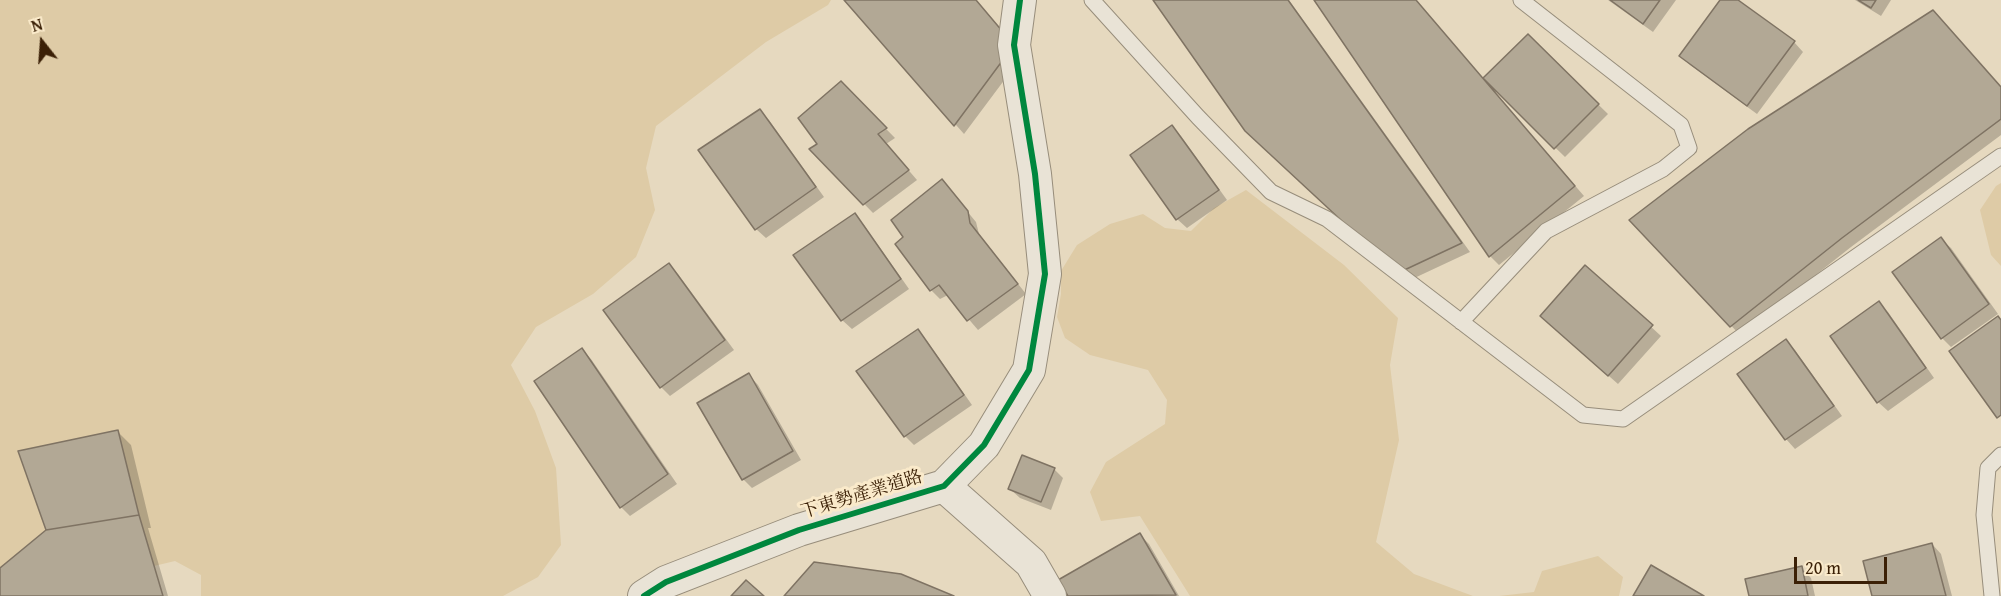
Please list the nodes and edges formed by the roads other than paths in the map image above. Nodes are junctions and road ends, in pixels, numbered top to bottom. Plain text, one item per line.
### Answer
1 (1020, 0) edge
2 (1092, 0) edge
3 (1521, 0) edge
4 (2001, 156) edge
5 (1461, 322) junction
6 (2001, 455) edge
7 (944, 486) junction
8 (644, 596) edge
9 (1050, 596) edge
10 (1992, 596) edge

1 - 7 street, 下東勢產業道路
2 - 5 lane
3 - 5 lane
4 - 5 lane
6 - 10 lane
7 - 8 street, 下東勢產業道路
7 - 9 street

